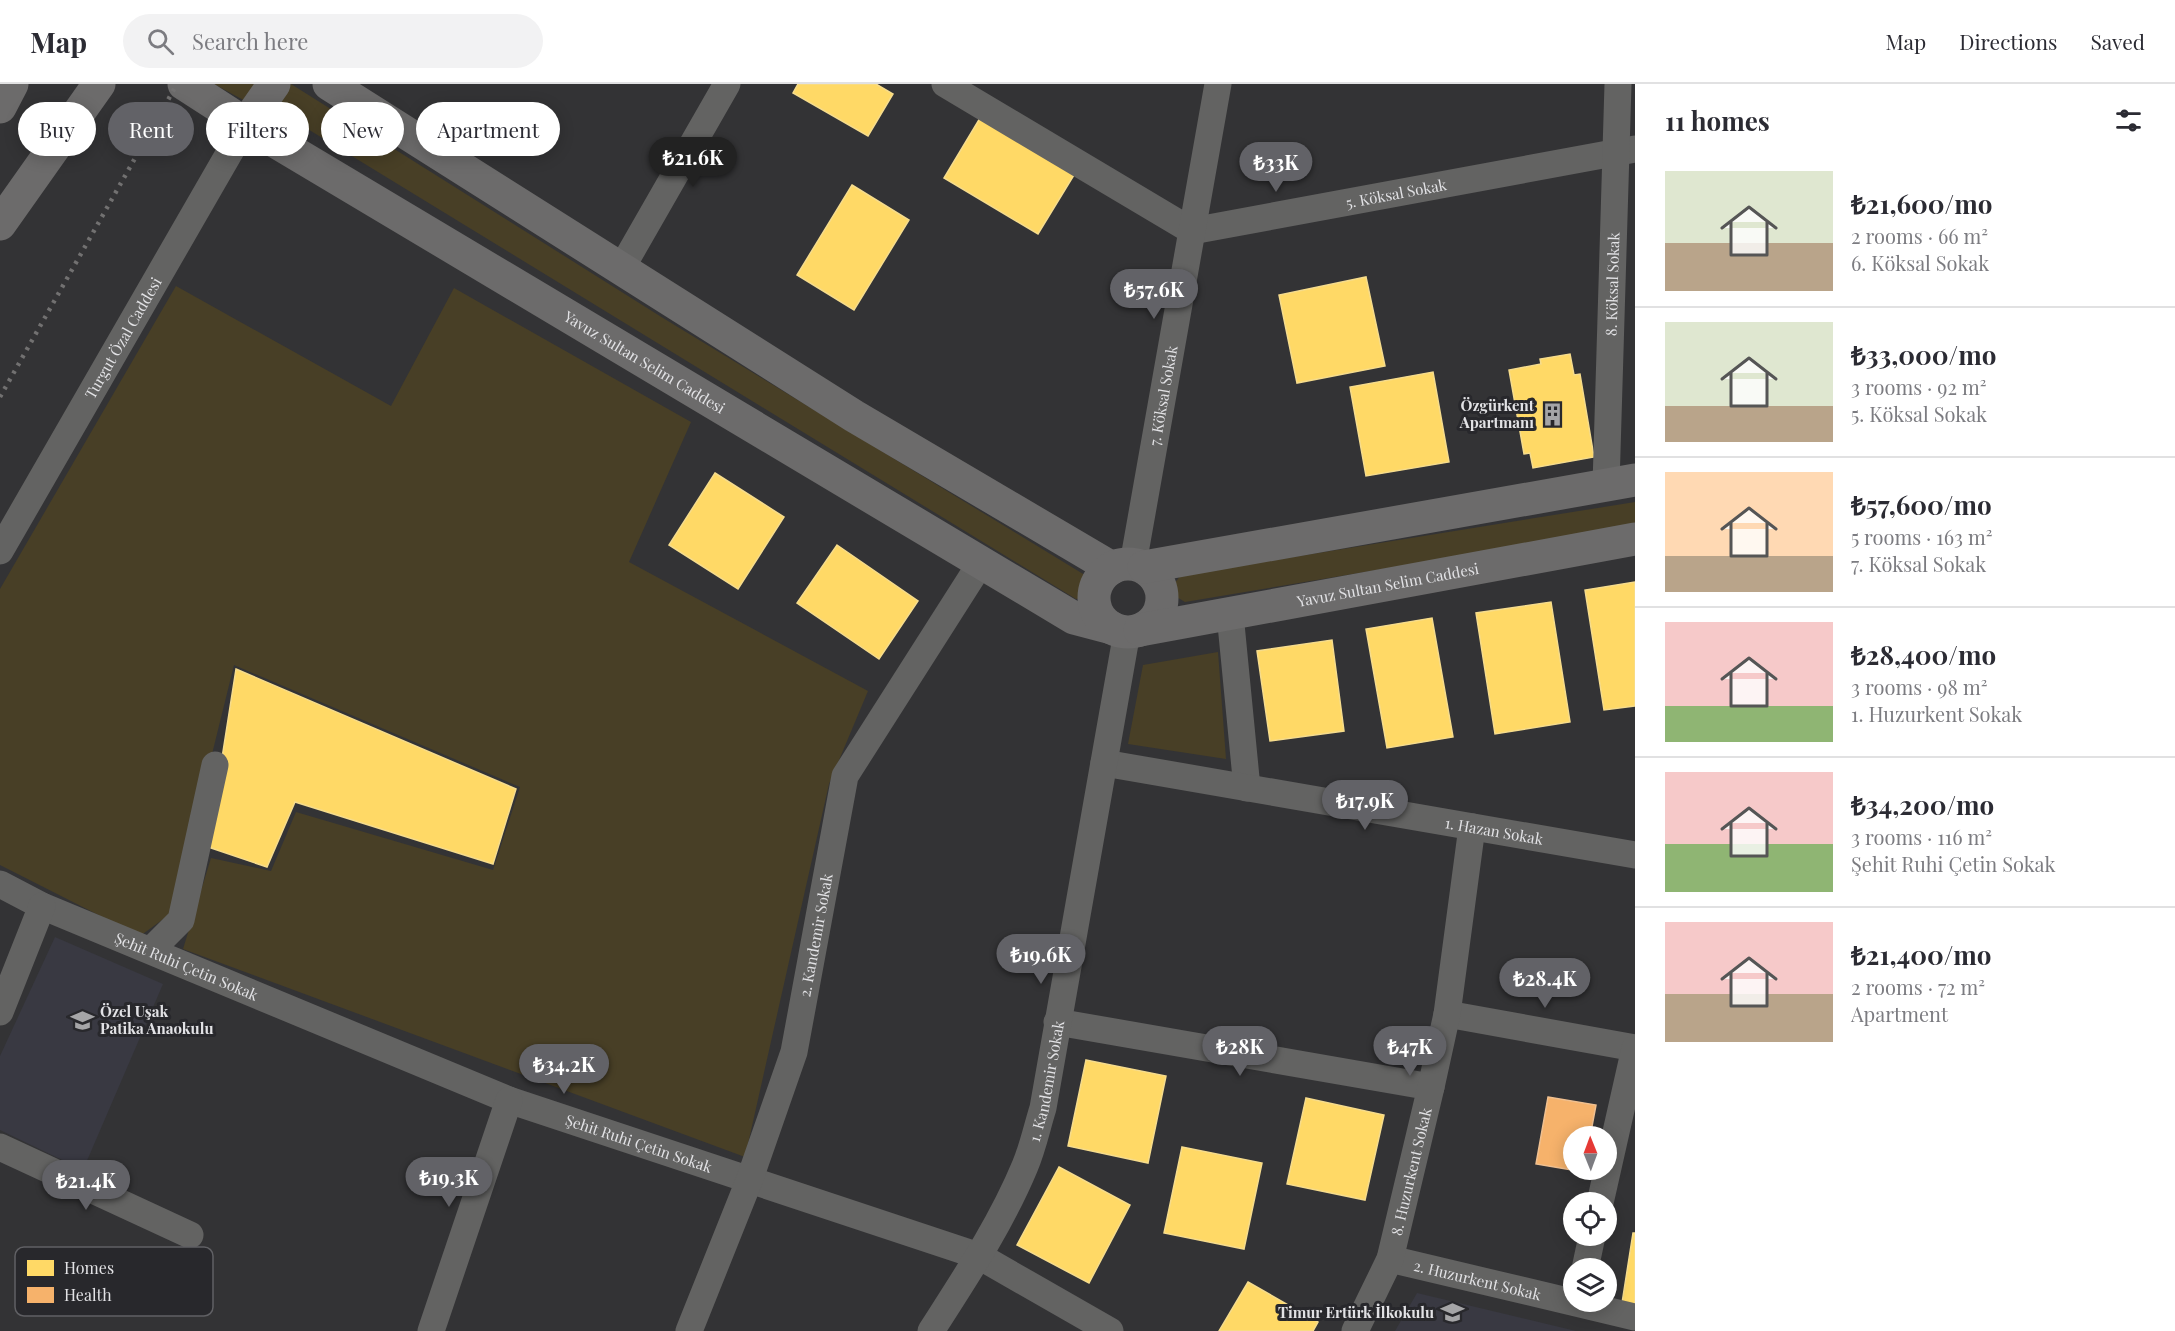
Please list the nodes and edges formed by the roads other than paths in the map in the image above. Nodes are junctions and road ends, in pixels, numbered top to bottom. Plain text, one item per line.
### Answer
1 (12, 84) edge
2 (99, 84) edge
3 (184, 84) edge
4 (274, 84) edge
5 (329, 84) edge
6 (727, 84) edge
7 (945, 84) edge
8 (1218, 84) edge
9 (1618, 84) edge
10 (212, 102) edge
11 (261, 102) edge
12 (0, 107) edge
13 (1625, 150) edge
14 (228, 156) edge
15 (300, 156) edge
16 (0, 224) edge
17 (1192, 231) junction
18 (621, 269) junction
19 (1620, 482) edge
20 (1635, 538) edge
21 (0, 551) edge
22 (982, 561) junction
23 (1130, 566) junction
24 (1230, 614) junction
25 (1126, 630) junction
26 (1104, 764) junction
27 (215, 765) dead end
28 (1247, 788) junction
29 (1472, 827) junction
30 (1635, 855) edge
31 (0, 884) edge
32 (42, 906) junction
33 (152, 949) junction
34 (0, 1012) edge
35 (1448, 1014) junction
36 (1057, 1022) junction
37 (1635, 1048) edge
38 (1431, 1087) junction
39 (509, 1100) junction
40 (0, 1147) edge
41 (749, 1181) junction
42 (1602, 1192) edge
43 (190, 1235) dead end
44 (979, 1256) junction
45 (1390, 1259) junction
46 (1563, 1300) edge
47 (1614, 1312) edge
48 (1635, 1317) edge
49 (431, 1331) edge
50 (689, 1331) edge
51 (931, 1331) edge
52 (1110, 1331) edge
53 (1354, 1331) edge

1 - 12 main road
2 - 16 main road
3 - 10 main road, Yavuz Sultan Selim Caddesi
4 - 11 main road
5 - 18 main road
6 - 18 street
7 - 17 street
8 - 17 street, 7. Köksal Sokak
9 - 13 street, 8. Köksal Sokak
13 - 17 street, 5. Köksal Sokak
13 - 19 street, 8. Köksal Sokak
14 - 21 street, Turgut Özal Caddesi
15 - 22 main road, Yavuz Sultan Selim Caddesi
17 - 23 street, 7. Köksal Sokak
18 - 23 main road
19 - 23 main road
20 - 24 main road, Yavuz Sultan Selim Caddesi
22 - 25 main road, Yavuz Sultan Selim Caddesi
22 - 41 street, 2. Kandemir Sokak
23 - 25 main road
23 - 25 main road
24 - 25 main road, Yavuz Sultan Selim Caddesi
24 - 28 street
25 - 26 street, 1. Kandemir Sokak
26 - 28 street, 1. Hazan Sokak
26 - 36 street, 1. Kandemir Sokak
27 - 33 street
28 - 29 street, 1. Hazan Sokak
29 - 30 street, 1. Hazan Sokak
29 - 35 street, 8. Huzurkent Sokak
31 - 32 street, Şehit Ruhi Çetin Sokak
32 - 33 street, Şehit Ruhi Çetin Sokak
32 - 34 street
33 - 39 street, Şehit Ruhi Çetin Sokak
35 - 37 street
35 - 38 street, 8. Huzurkent Sokak
36 - 38 street
36 - 44 street, 1. Kandemir Sokak
37 - 42 street
38 - 45 street, 8. Huzurkent Sokak
39 - 41 street, Şehit Ruhi Çetin Sokak
39 - 49 street
40 - 43 street
41 - 44 street, Şehit Ruhi Çetin Sokak
41 - 50 street, 2. Kandemir Sokak
44 - 51 street, 1. Kandemir Sokak
44 - 52 street, Şehit Ruhi Çetin Sokak
45 - 46 street, 2. Huzurkent Sokak
45 - 53 street, 8. Huzurkent Sokak
47 - 48 street, 2. Huzurkent Sokak

